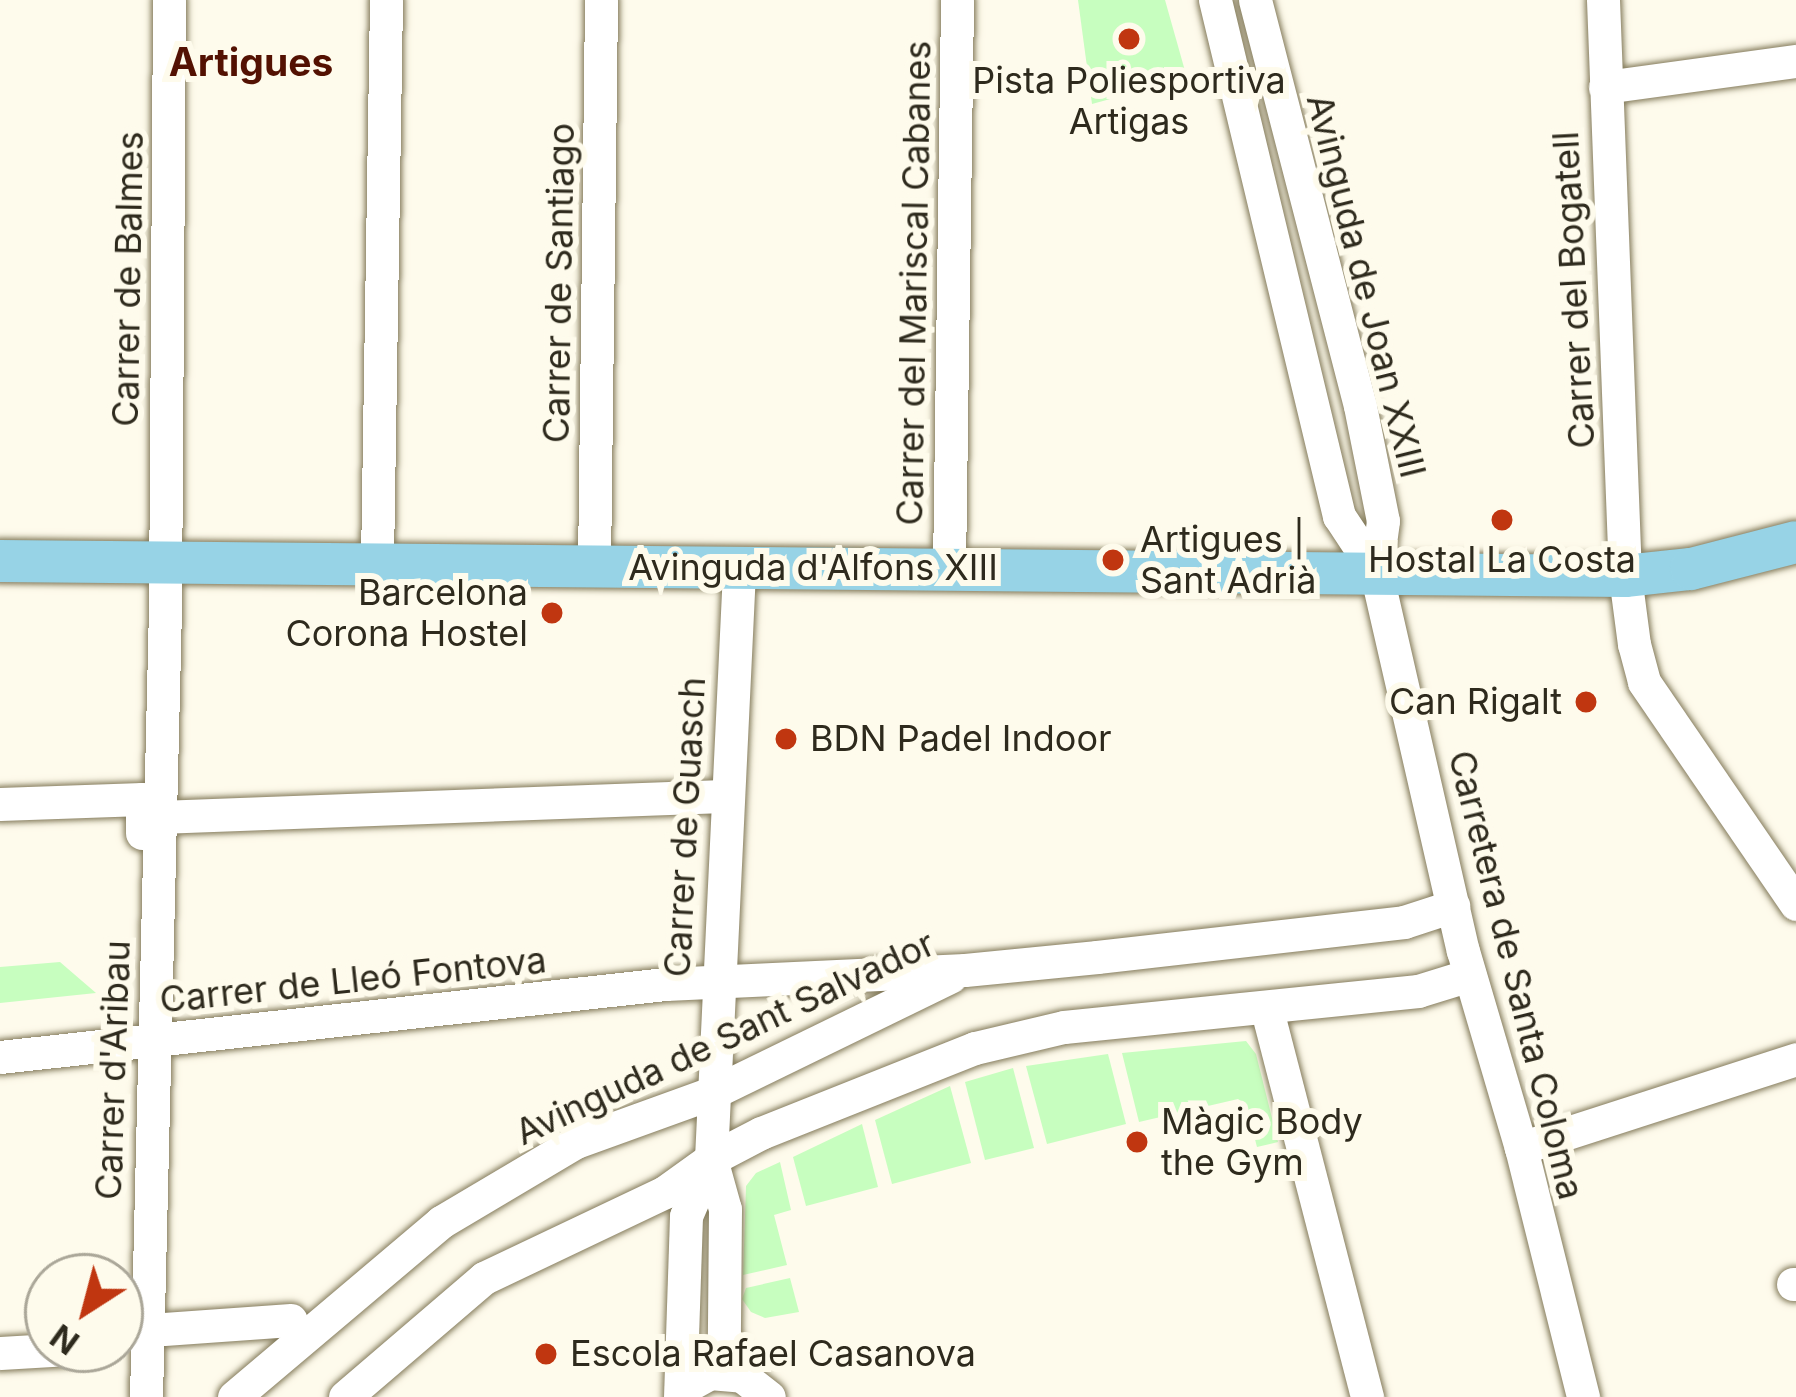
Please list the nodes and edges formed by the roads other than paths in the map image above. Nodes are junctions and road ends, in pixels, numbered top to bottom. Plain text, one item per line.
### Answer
1 (169, 0) edge
2 (386, 0) edge
3 (601, 0) edge
4 (957, 0) edge
5 (1215, 0) edge
6 (1255, 0) edge
7 (1603, 0) edge
8 (1796, 61) edge
9 (1605, 87) junction
10 (1796, 542) edge
11 (164, 559) junction
12 (0, 561) edge
13 (377, 561) junction
14 (594, 567) junction
15 (950, 568) junction
16 (739, 571) junction
17 (1376, 572) junction
18 (1625, 576) junction
19 (724, 796) junction
20 (0, 804) edge
21 (165, 817) junction
22 (1796, 904) edge
23 (1453, 906) junction
24 (964, 970) junction
25 (1470, 975) junction
26 (716, 980) junction
27 (1267, 1010) junction
28 (152, 1042) junction
29 (0, 1043) edge
30 (0, 1057) edge
31 (1796, 1059) edge
32 (714, 1092) junction
33 (1521, 1148) junction
34 (711, 1159) junction
35 (144, 1307) edge
36 (291, 1320) dead end
37 (144, 1340) edge
38 (144, 1359) edge
39 (742, 1376) junction
40 (680, 1393) edge
41 (146, 1397) edge
42 (234, 1397) edge
43 (345, 1397) edge
44 (769, 1397) edge
45 (1367, 1397) edge
46 (1583, 1397) edge

1 - 11 street, Carrer de Balmes
2 - 13 street
3 - 14 street, Carrer de Santiago
4 - 15 street, Carrer del Mariscal Cabanes
5 - 17 street
6 - 17 street, Avinguda de Joan XXIII
7 - 9 street, Carrer del Bogatell
8 - 9 street
9 - 18 street, Carrer del Bogatell
10 - 18 main road, Avinguda d'Alfons XIII
11 - 12 main road, Avinguda d'Alfons XIII
11 - 13 main road, Avinguda d'Alfons XIII
11 - 21 street, Carrer d'Aribau
13 - 14 main road, Avinguda d'Alfons XIII
14 - 16 main road, Avinguda d'Alfons XIII
15 - 16 main road, Avinguda d'Alfons XIII
15 - 17 main road, Avinguda d'Alfons XIII
16 - 19 street, Carrer de Guasch
17 - 18 main road, Avinguda d'Alfons XIII
17 - 23 street, Carretera de Santa Coloma
18 - 22 street, Carrer del Bogatell
19 - 21 street
19 - 26 street, Carrer de Guasch
20 - 29 street
21 - 28 street, Carrer d'Aribau
23 - 24 street, Avinguda de Sant Salvador
23 - 25 street, Carretera de Santa Coloma
24 - 26 street, Avinguda de Sant Salvador
24 - 32 street, Avinguda de Sant Salvador
25 - 27 street
25 - 33 street, Carretera de Santa Coloma
26 - 28 street, Carrer de Lleó Fontova
26 - 32 street, Carrer de Guasch
27 - 34 street
27 - 45 street
28 - 30 street, Carrer de Lleó Fontova
28 - 35 street, Carrer d'Aribau
31 - 33 street
32 - 34 street, Carrer de Guasch
32 - 42 street, Avinguda de Sant Salvador
33 - 46 street, Carretera de Santa Coloma
34 - 39 street, Carrer de Guasch
34 - 40 street, Carrer de Guasch
34 - 43 street
36 - 37 street
38 - 41 street, Carrer d'Aribau
39 - 40 street
39 - 44 street

